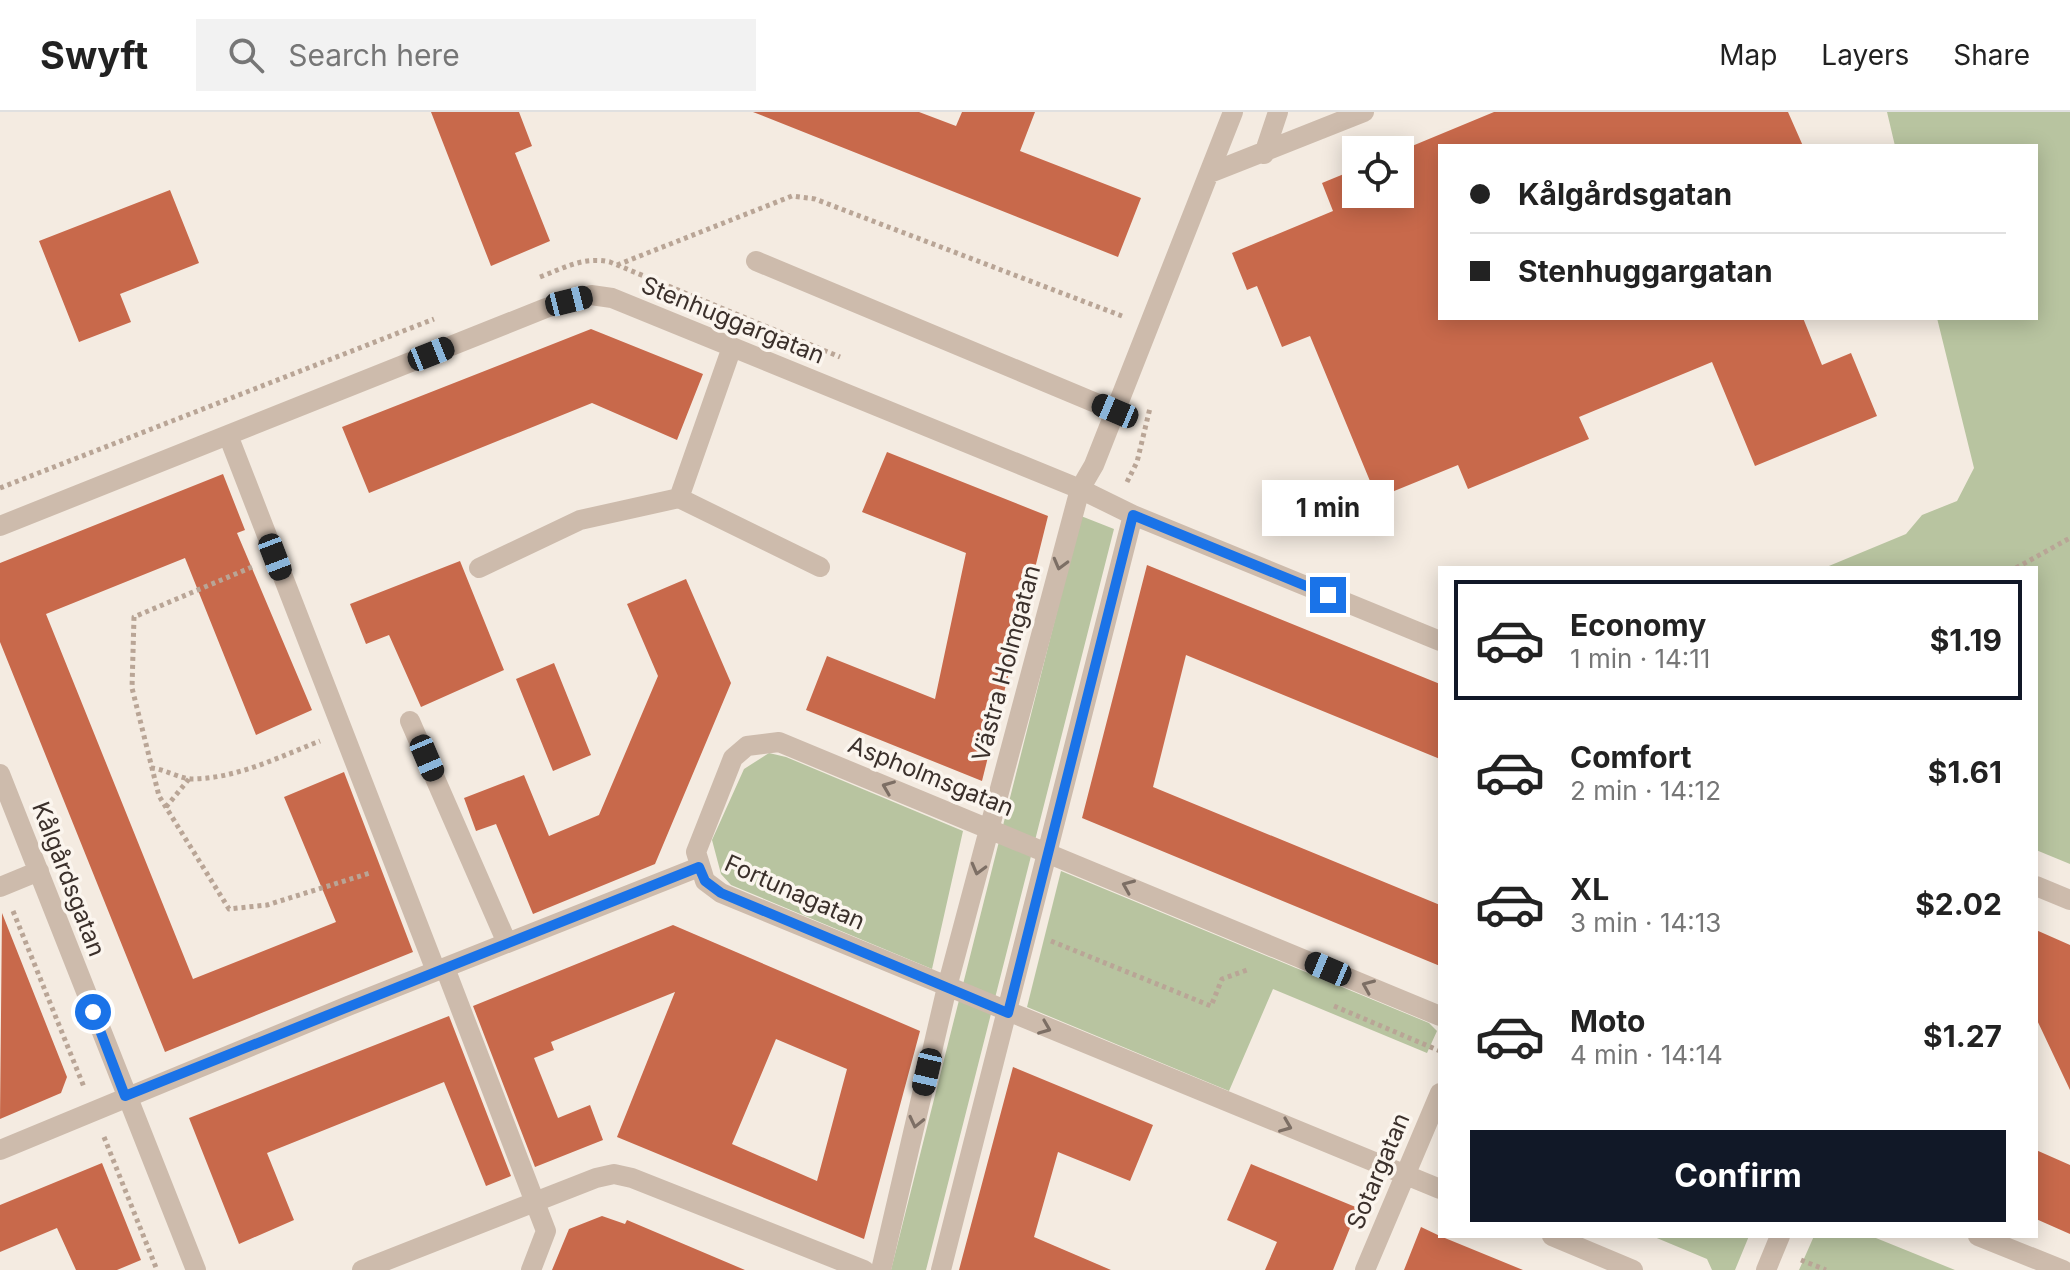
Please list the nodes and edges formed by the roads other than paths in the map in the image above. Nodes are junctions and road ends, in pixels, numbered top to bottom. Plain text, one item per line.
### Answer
1 (1233, 112) edge
2 (1278, 112) edge
3 (1364, 112) edge
4 (1264, 154) junction
5 (1210, 173) junction
6 (756, 261) dead end
7 (732, 347) junction
8 (1115, 411) junction
9 (228, 435) junction
10 (1080, 489) junction
11 (679, 498) junction
12 (1133, 515) junction
13 (0, 526) edge
14 (820, 567) dead end
15 (479, 568) dead end
16 (1438, 640) edge
17 (410, 721) dead end
18 (0, 774) edge
19 (989, 828) junction
20 (1047, 852) junction
21 (699, 867) junction
22 (39, 871) junction
23 (2, 887) edge
24 (2038, 887) edge
25 (2070, 900) edge
26 (507, 943) junction
27 (441, 969) junction
28 (947, 987) junction
29 (1008, 1013) junction
30 (1438, 1015) edge
31 (125, 1096) junction
32 (1438, 1098) edge
33 (0, 1150) edge
34 (1405, 1175) junction
35 (1438, 1188) edge
36 (537, 1201) junction
37 (1557, 1238) edge
38 (1779, 1238) edge
39 (1983, 1238) edge
40 (196, 1270) edge
41 (362, 1270) edge
42 (531, 1270) edge
43 (864, 1270) edge
44 (881, 1270) edge
45 (941, 1270) edge
46 (1365, 1270) edge
47 (1633, 1270) edge
48 (1766, 1270) edge
49 (2063, 1270) edge

1 - 5 street
2 - 4 street
3 - 4 street
4 - 5 street
5 - 8 street
6 - 8 street
7 - 9 street, Stenhuggargatan
7 - 10 street, Stenhuggargatan
7 - 11 street
8 - 10 street, Västra Holmgatan
9 - 13 street, Stenhuggargatan
9 - 27 street
10 - 12 street, Stenhuggargatan
10 -> 19 street, Västra Holmgatan
11 - 14 street
11 - 15 street
12 - 16 street, Stenhuggargatan
12 - 20 street
17 - 26 street
18 - 22 street, Kålgårdsgatan
19 - 20 street, Aspholmsgatan
19 -> 21 street, Aspholmsgatan
19 -> 28 street, Västra Holmgatan
20 - 29 street
30 -> 20 street, Aspholmsgatan
21 - 26 street, Fortunagatan
21 - 28 street, Fortunagatan
22 - 23 street
22 - 31 street, Kålgårdsgatan
24 - 25 street
26 - 27 street, Fortunagatan
27 - 31 street, Fortunagatan
27 - 36 street
28 - 29 street, Fortunagatan
28 -> 44 street, Västra Holmgatan
29 -> 34 street, Fortunagatan
29 - 45 street
31 - 33 street, Fortunagatan
31 - 40 street, Kålgårdsgatan
32 - 34 street, Sotargatan
34 - 35 street, Fortunagatan
34 - 46 street, Sotargatan
36 - 41 street
36 - 42 street
36 - 43 street
37 - 47 street
38 - 48 street
39 - 49 street

